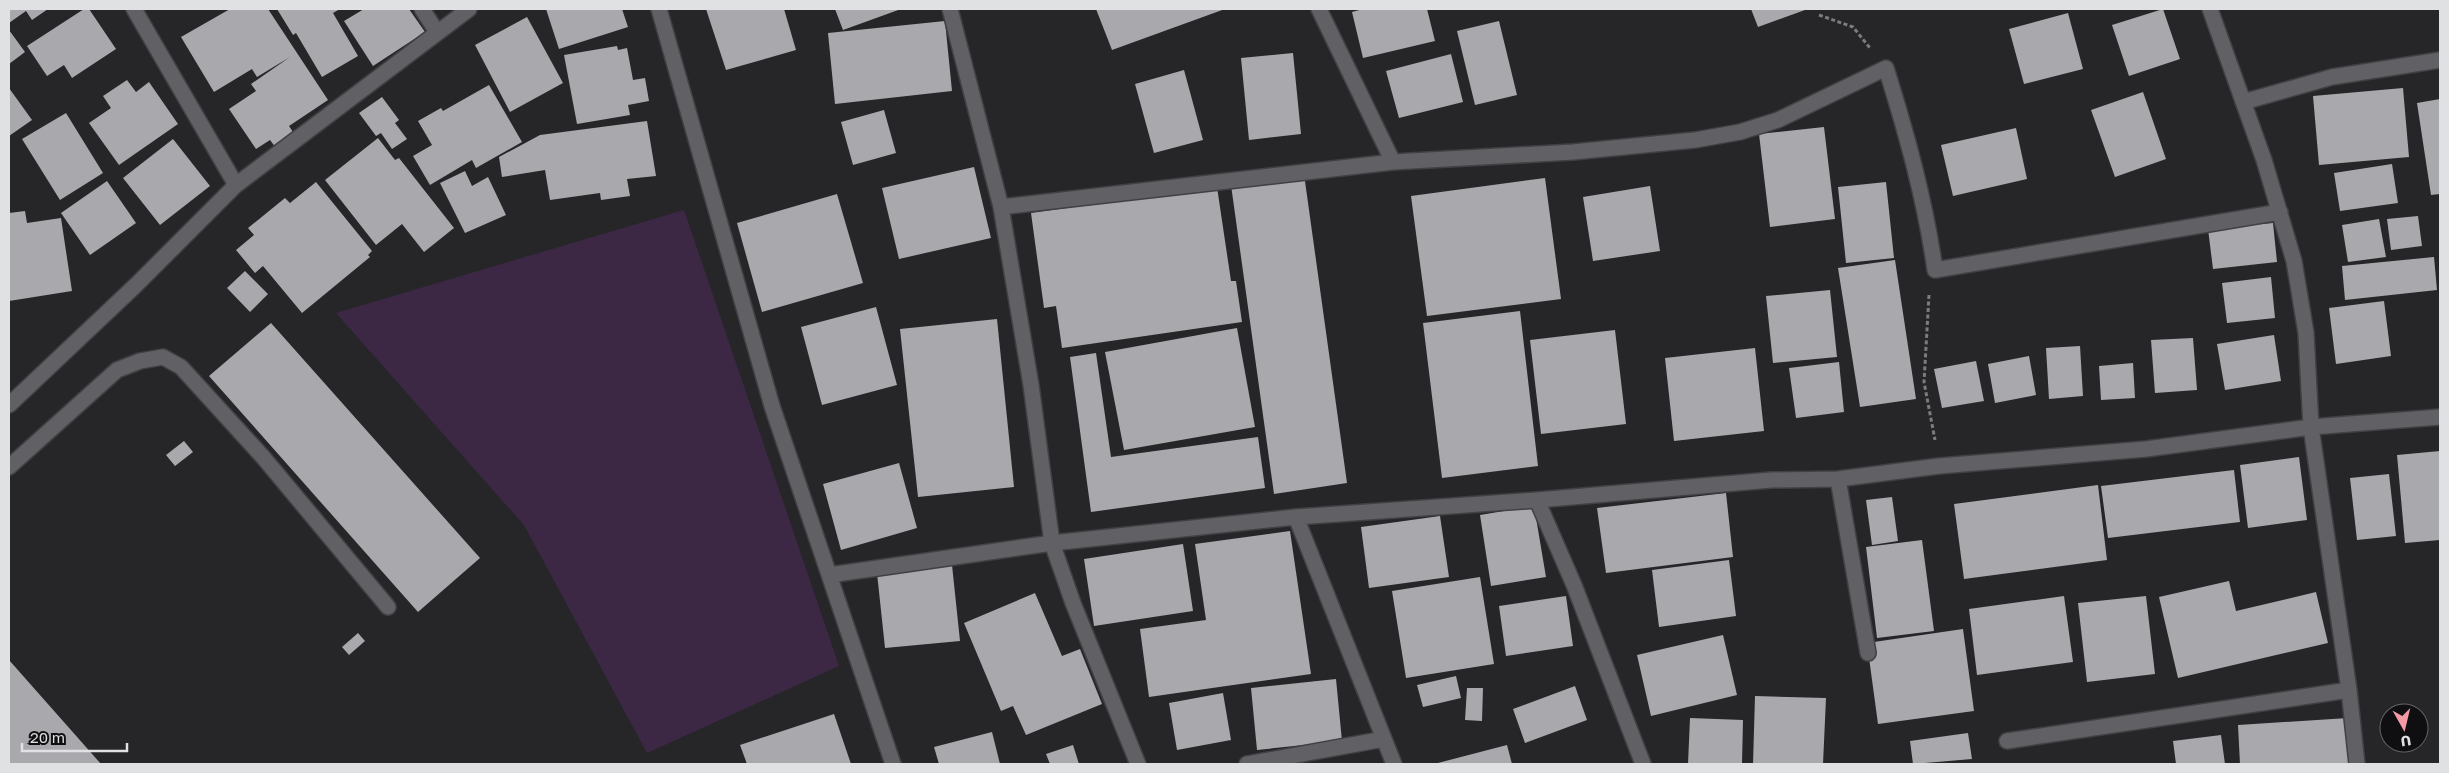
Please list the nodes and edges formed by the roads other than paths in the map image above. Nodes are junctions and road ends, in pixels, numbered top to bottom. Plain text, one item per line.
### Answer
1 (134, 9) edge
2 (422, 9) edge
3 (469, 9) edge
4 (659, 9) edge
5 (950, 9) edge
6 (1319, 9) edge
7 (2210, 9) edge
8 (437, 32) junction
9 (2440, 60) edge
10 (2243, 102) junction
11 (1394, 162) junction
12 (236, 185) junction
13 (1001, 207) junction
14 (2280, 212) junction
15 (9, 405) edge
16 (2440, 417) edge
17 (2311, 427) junction
18 (9, 468) edge
19 (1838, 479) junction
20 (1537, 500) junction
21 (1296, 517) junction
22 (1052, 543) junction
23 (829, 575) junction
24 (388, 607) dead end
25 (1868, 653) dead end
26 (2349, 690) junction
27 (1384, 738) junction
28 (2007, 740) dead end
29 (893, 764) edge
30 (1138, 764) edge
31 (1247, 764) edge
32 (1394, 764) edge
33 (1643, 764) edge
34 (2357, 764) edge

1 - 12 street
2 - 8 street
3 - 8 street
4 - 23 street
5 - 13 street
6 - 11 street
7 - 10 street
8 - 12 street
9 - 10 street
10 - 14 street
11 - 13 street
11 - 14 street
12 - 15 street
13 - 22 street
14 - 17 street
16 - 17 street
17 - 19 street
17 - 26 street
18 - 24 street
19 - 20 street
19 - 25 street
20 - 21 street
20 - 33 street
21 - 22 street
21 - 27 street
22 - 23 street
22 - 30 street
23 - 29 street
26 - 28 street
26 - 34 street
27 - 31 street
27 - 32 street

